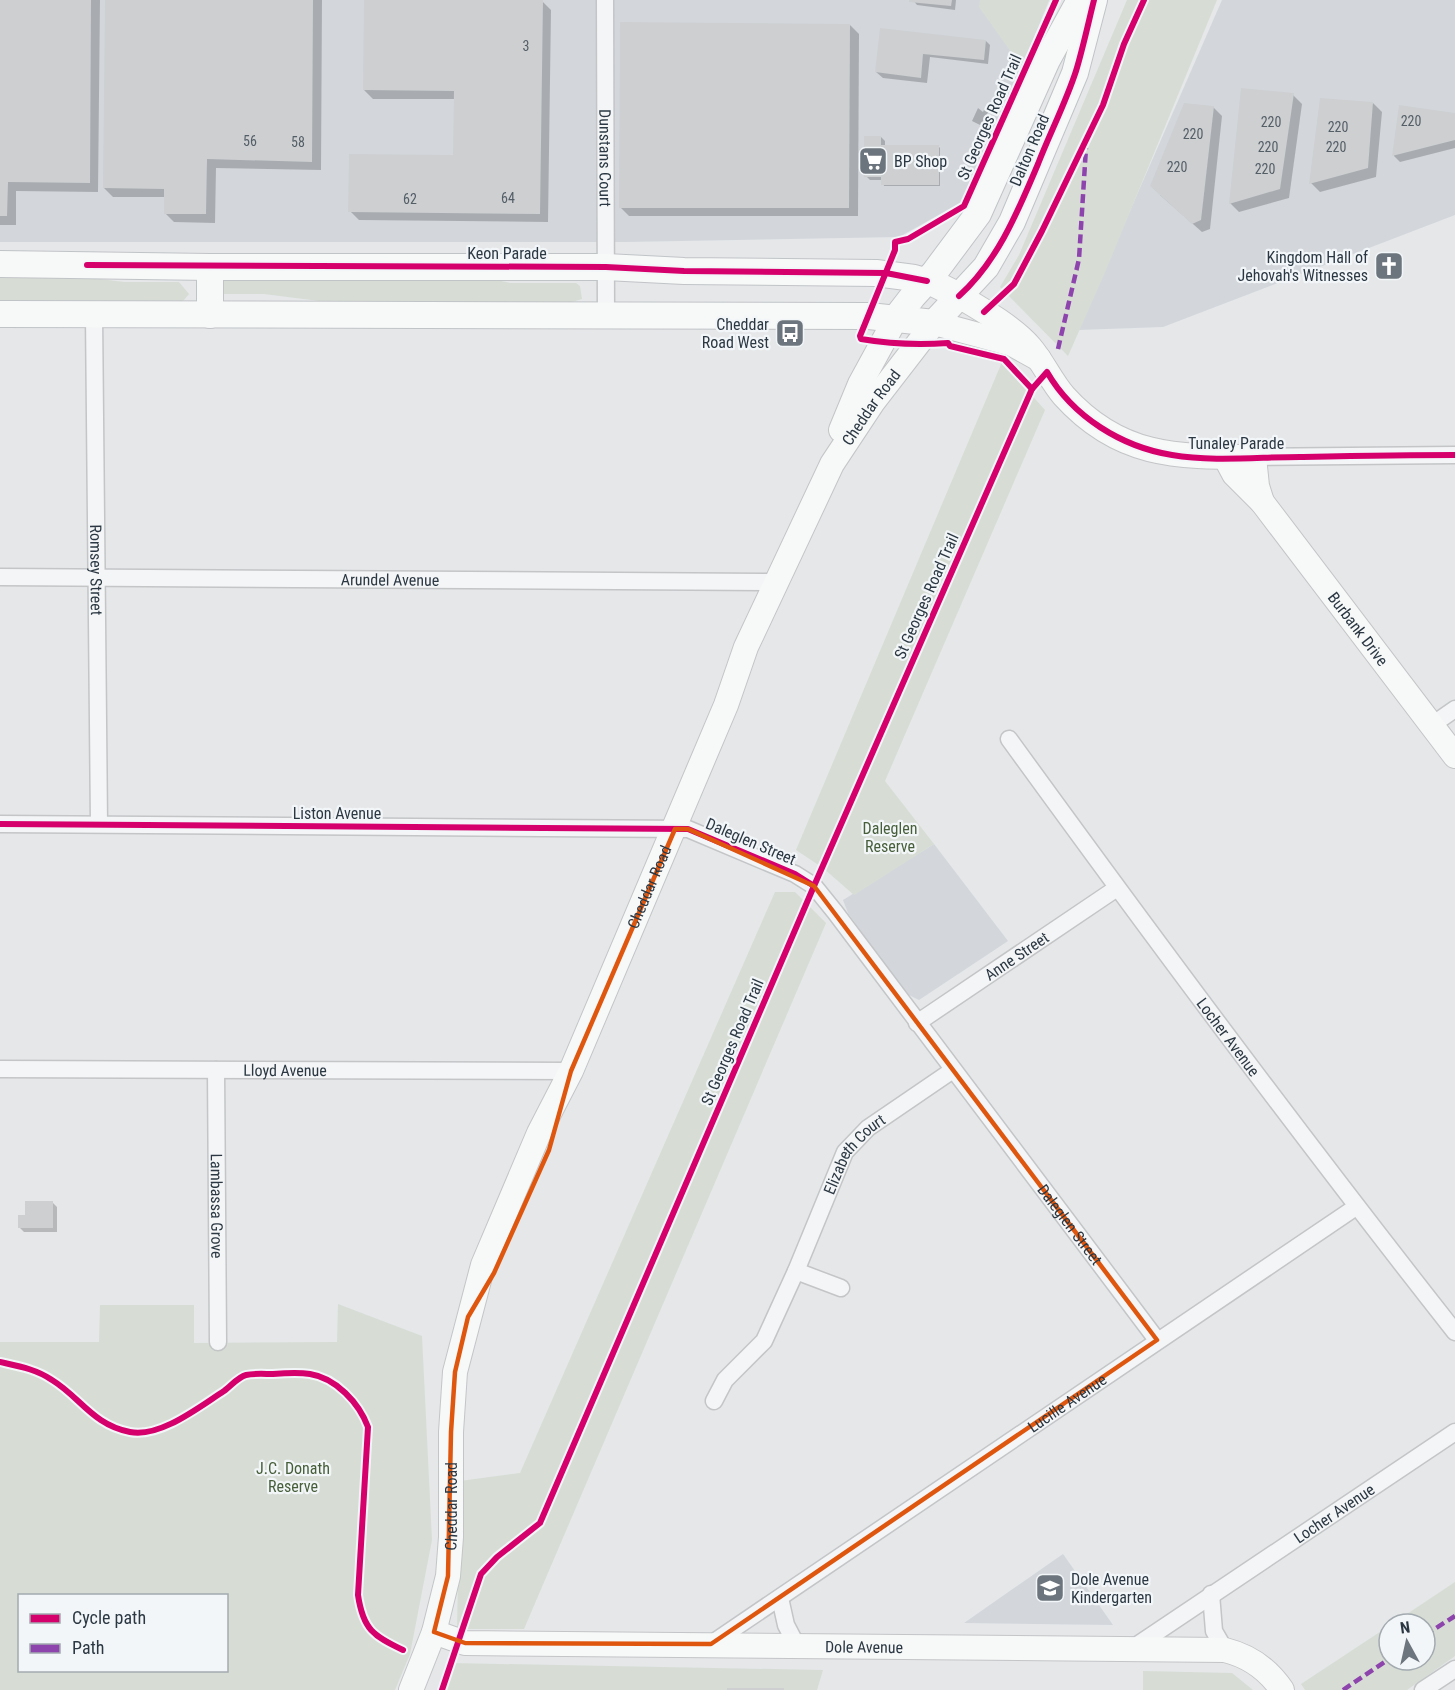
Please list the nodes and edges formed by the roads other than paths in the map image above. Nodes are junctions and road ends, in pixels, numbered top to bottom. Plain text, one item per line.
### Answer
1 (605, 0) edge
2 (1080, 0) edge
3 (1094, 0) edge
4 (0, 264) edge
5 (210, 267) junction
6 (606, 267) junction
7 (927, 281) junction
8 (959, 296) junction
9 (0, 314) edge
10 (94, 315) junction
11 (210, 315) junction
12 (606, 316) junction
13 (896, 318) junction
14 (934, 323) junction
15 (1039, 358) junction
16 (1455, 455) edge
17 (1225, 457) junction
18 (1254, 457) junction
19 (832, 464) junction
20 (1262, 502) junction
21 (0, 577) edge
22 (97, 578) junction
23 (778, 582) junction
24 (1455, 709) edge
25 (1431, 725) junction
26 (1009, 739) dead end
27 (1455, 756) edge
28 (0, 824) edge
29 (99, 824) junction
30 (675, 829) junction
31 (1117, 888) junction
32 (917, 1023) junction
33 (0, 1068) edge
34 (216, 1070) junction
35 (953, 1070) junction
36 (571, 1071) junction
37 (1356, 1207) junction
38 (796, 1271) junction
39 (841, 1288) dead end
40 (1455, 1332) edge
41 (1157, 1340) junction
42 (218, 1342) dead end
43 (714, 1401) dead end
44 (1455, 1432) edge
45 (1211, 1594) junction
46 (780, 1598) junction
47 (435, 1632) junction
48 (711, 1644) junction
49 (797, 1646) junction
50 (1133, 1648) junction
51 (1225, 1650) junction
52 (1455, 1669) edge
53 (411, 1690) edge
54 (1282, 1690) edge
55 (1423, 1690) edge

1 - 6 street, Dunstans Court
2 - 7 main road, Dalton Road
3 - 8 main road, Dalton Road
4 - 5 main road, Keon Parade
5 - 6 main road, Keon Parade
5 - 11 main road
6 - 7 main road, Keon Parade
6 - 12 street, Dunstans Court
7 - 8 main road, Keon Parade
7 - 13 main road, Dalton Road
8 - 14 main road, Dalton Road
8 - 15 street, Tunaley Parade
9 - 10 main road
10 - 11 main road
10 - 22 street, Romsey Street
11 - 12 main road
12 - 13 main road
13 - 14 main road
13 - 19 street, Cheddar Road
14 - 15 street
14 - 19 street, Cheddar Road
15 - 17 street, Tunaley Parade
16 - 18 street, Tunaley Parade
17 - 18 street, Tunaley Parade
17 - 20 street, Burbank Drive
18 - 20 street, Burbank Drive
19 - 23 street, Cheddar Road
20 - 25 street, Burbank Drive
21 - 22 street, Arundel Avenue
22 - 23 street, Arundel Avenue
22 - 29 street, Romsey Street
23 - 30 street, Cheddar Road
24 - 25 street
25 - 27 street, Burbank Drive
26 - 31 street, Locher Avenue
28 - 29 street, Liston Avenue
29 - 30 street, Liston Avenue
30 - 32 street, Daleglen Street
30 - 36 street, Cheddar Road
31 - 32 street, Anne Street
31 - 37 street, Locher Avenue
32 - 35 street, Daleglen Street
33 - 34 street, Lloyd Avenue
34 - 36 street, Lloyd Avenue
34 - 42 street, Lambassa Grove
35 - 38 street, Elizabeth Court
35 - 41 street, Daleglen Street
36 - 47 street, Cheddar Road
37 - 40 street, Locher Avenue
37 - 41 street, Lucille Avenue
38 - 39 street
38 - 43 street, Elizabeth Court
41 - 46 street, Lucille Avenue
44 - 45 street, Locher Avenue
45 - 50 street, Locher Avenue
45 - 51 street
46 - 48 street, Lucille Avenue
46 - 49 street
47 - 48 street, Dole Avenue
47 - 53 street, Cheddar Road
48 - 49 street, Dole Avenue
49 - 50 street, Dole Avenue
50 - 51 street, Dole Avenue
51 - 54 street, Dole Avenue
52 - 55 street

